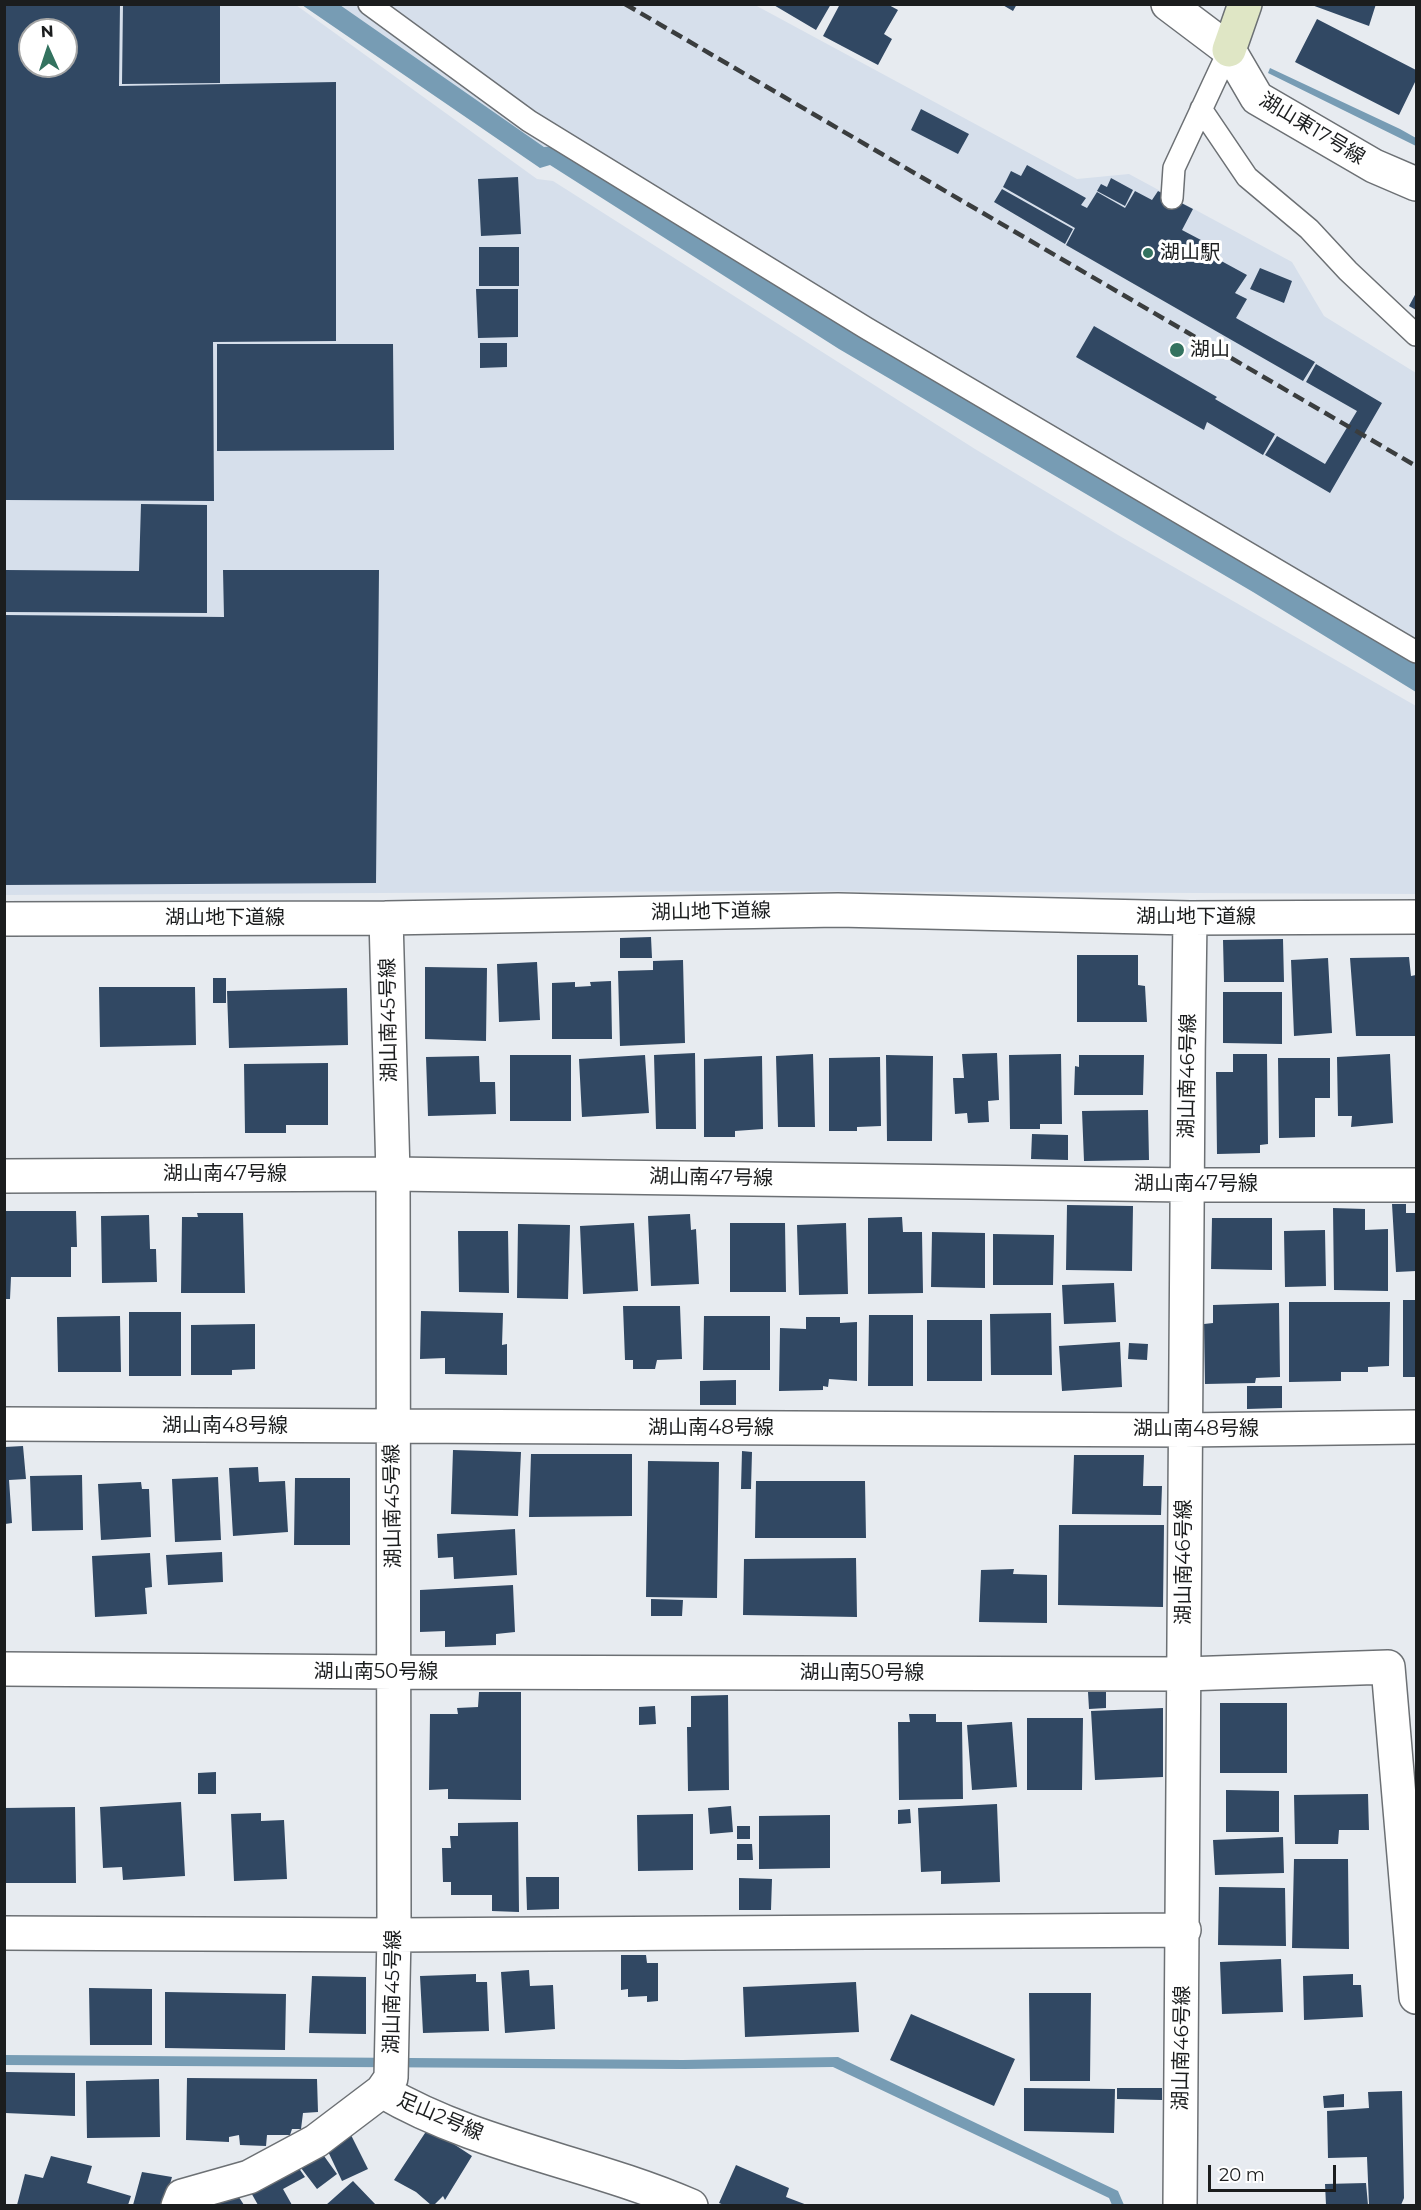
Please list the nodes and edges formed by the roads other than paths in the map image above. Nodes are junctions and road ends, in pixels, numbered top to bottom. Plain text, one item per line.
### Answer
1 (369, 4) edge
2 (1168, 4) edge
3 (1245, 4) edge
4 (1228, 51) junction
5 (1201, 109) junction
6 (1416, 184) edge
7 (1172, 198) dead end
8 (1416, 335) edge
9 (1416, 652) edge
10 (1416, 917) edge
11 (386, 918) junction
12 (1190, 918) junction
13 (4, 919) edge
14 (393, 1174) junction
15 (4, 1176) edge
16 (1186, 1185) junction
17 (1416, 1185) edge
18 (4, 1424) edge
19 (392, 1427) junction
20 (1416, 1427) edge
21 (1184, 1430) junction
22 (4, 1669) edge
23 (394, 1672) junction
24 (1185, 1674) junction
25 (1184, 1930) junction
26 (4, 1933) edge
27 (394, 1935) junction
28 (1416, 1997) edge
29 (382, 2091) junction
30 (178, 2205) edge
31 (691, 2205) edge
32 (1180, 2205) edge

1 - 9 lane
2 - 4 street
3 - 4 main road
4 - 5 lane
4 - 6 street, 湖山東17号線
5 - 7 lane
5 - 8 lane
10 - 12 street, 湖山地下道線
11 - 12 street, 湖山地下道線
11 - 13 street, 湖山地下道線
11 - 14 street, 湖山南45号線
12 - 16 street, 湖山南46号線
14 - 15 street, 湖山南47号線
14 - 16 street, 湖山南47号線
14 - 19 street, 湖山南45号線
16 - 17 street, 湖山南47号線
16 - 21 street, 湖山南46号線
18 - 19 street, 湖山南48号線
19 - 21 street, 湖山南48号線
19 - 23 street, 湖山南45号線
20 - 21 street, 湖山南48号線
21 - 24 street, 湖山南46号線
22 - 23 street, 湖山南50号線
23 - 24 street, 湖山南50号線
23 - 27 street, 湖山南45号線
24 - 25 street, 湖山南46号線
24 - 28 street, 湖山南50号線
25 - 27 street
25 - 32 street, 湖山南46号線
26 - 27 street
27 - 29 street, 湖山南45号線
29 - 30 street, 足山2号線
29 - 31 street, 足山2号線

